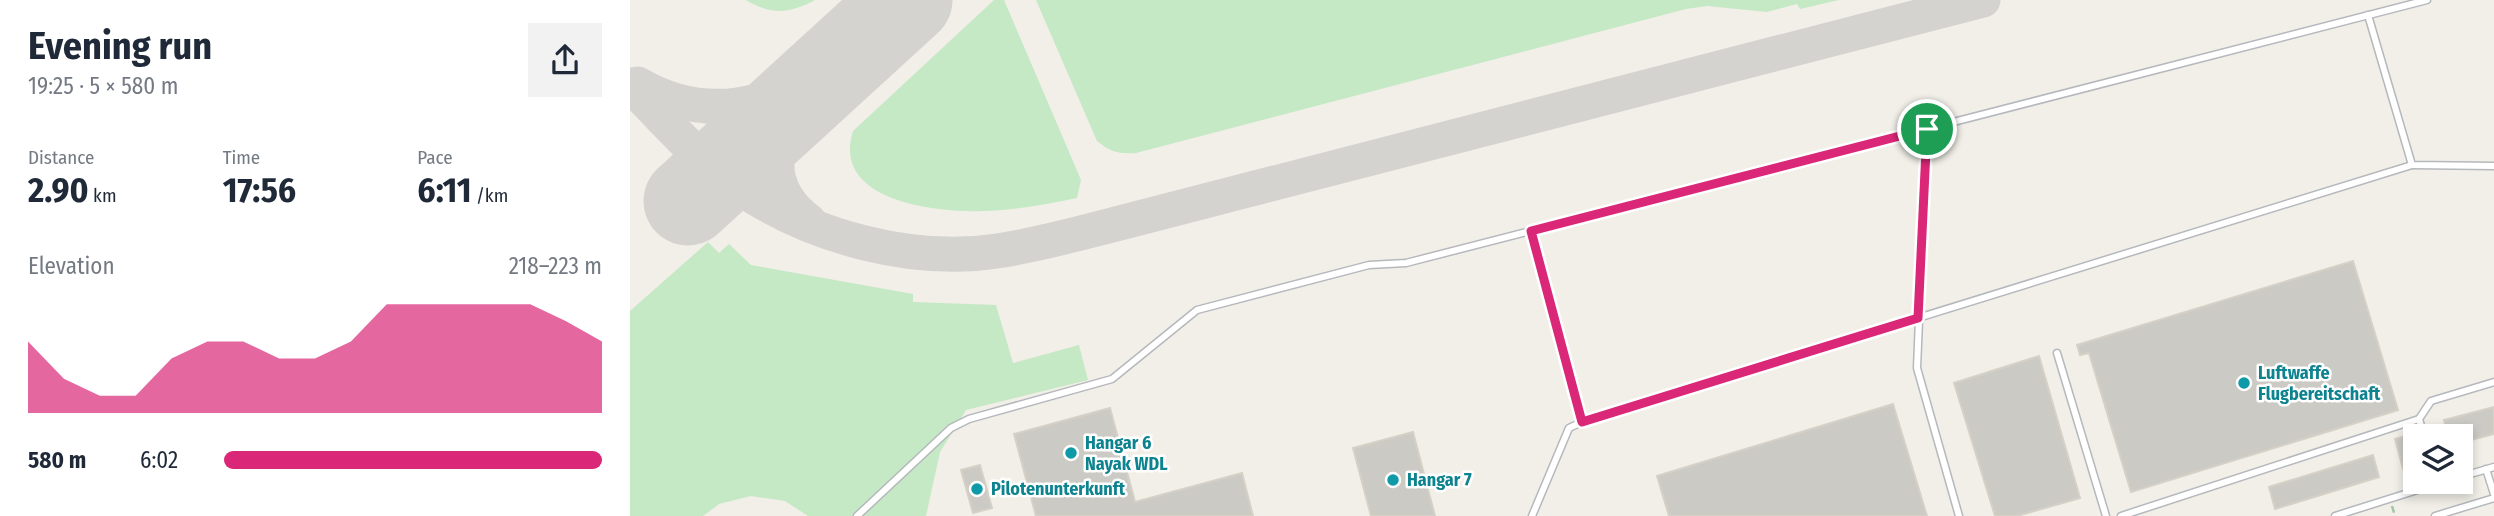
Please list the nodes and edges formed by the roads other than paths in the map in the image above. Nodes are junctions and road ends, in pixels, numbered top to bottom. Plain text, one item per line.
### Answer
1 (2427, 0) edge
2 (2368, 15) junction
3 (1927, 129) junction
4 (2412, 165) junction
5 (2494, 166) edge
6 (1531, 231) junction
7 (1918, 318) junction
8 (2057, 353) dead end
9 (2494, 382) edge
10 (2419, 419) junction
11 (1582, 422) junction
12 (2420, 424) edge
13 (2494, 467) edge
14 (2486, 469) junction
15 (2473, 473) edge
16 (2403, 494) edge
17 (2494, 496) edge
18 (857, 516) edge
19 (1532, 516) edge
20 (1959, 516) edge
21 (2106, 516) edge
22 (2121, 516) edge
23 (2335, 516) edge
24 (2435, 516) edge

1 - 2 lane
2 - 3 lane
2 - 4 lane
3 - 6 lane
3 - 7 lane
4 - 5 lane
4 - 7 lane
6 - 11 lane
6 - 18 lane
7 - 11 lane
7 - 20 lane
8 - 21 lane
9 - 10 lane
10 - 12 lane
10 - 22 lane
11 - 19 lane
13 - 14 lane
14 - 15 lane
14 - 17 lane
16 - 23 lane
17 - 24 lane

